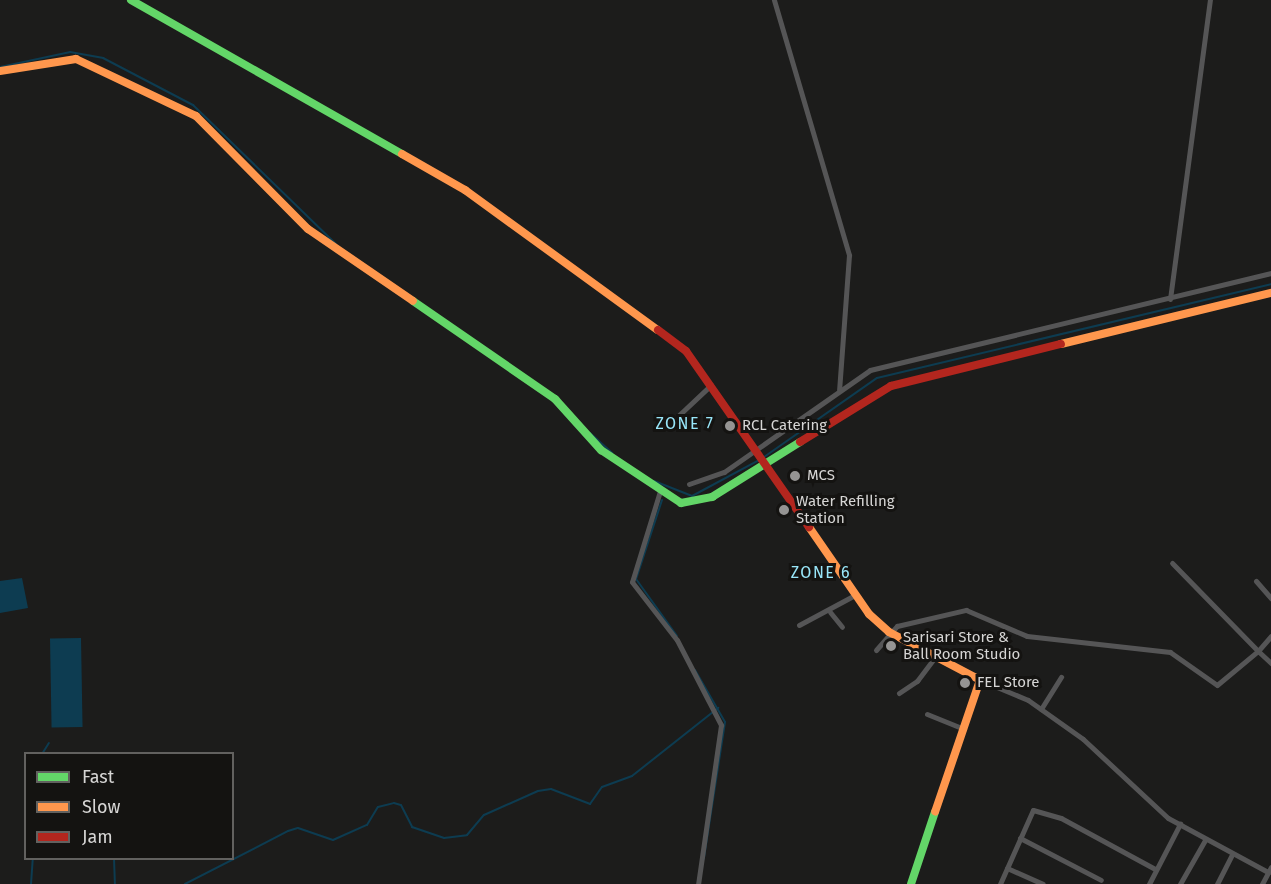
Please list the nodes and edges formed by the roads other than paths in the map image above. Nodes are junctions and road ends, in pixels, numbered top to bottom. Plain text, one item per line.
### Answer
1 (131, 0) edge
2 (774, 0) edge
3 (1210, 0) edge
4 (0, 71) edge
5 (1271, 273) edge
6 (1271, 293) edge
7 (1170, 298) junction
8 (712, 384) junction
9 (839, 390) junction
10 (679, 415) dead end
11 (763, 456) junction
12 (689, 484) dead end
13 (660, 491) junction
14 (1172, 563) dead end
15 (1256, 581) dead end
16 (855, 595) junction
17 (1271, 598) edge
18 (830, 612) junction
19 (799, 625) dead end
20 (842, 627) dead end
21 (890, 632) junction
22 (1271, 636) edge
23 (876, 650) dead end
24 (1258, 651) junction
25 (935, 657) junction
26 (1271, 663) edge
27 (1061, 677) dead end
28 (980, 680) junction
29 (899, 693) dead end
30 (1041, 709) junction
31 (927, 714) dead end
32 (963, 729) junction
33 (1180, 824) junction
34 (1020, 838) junction
35 (1205, 840) junction
36 (1232, 854) junction
37 (1007, 868) junction
38 (1155, 869) junction
39 (1270, 870) edge
40 (1101, 880) dead end
41 (698, 884) edge
42 (911, 884) edge
43 (1000, 884) edge
44 (1043, 884) edge
45 (1149, 884) edge
46 (1180, 884) edge
47 (1217, 884) edge
48 (1262, 884) edge

1 - 8 street
2 - 9 street
3 - 7 street
4 - 13 street
5 - 7 street
6 - 11 street
7 - 9 street
8 - 10 street
8 - 11 street
9 - 11 street
11 - 12 street
11 - 13 street
11 - 16 street
13 - 41 street
14 - 24 street
15 - 17 street
16 - 18 street
16 - 21 street
18 - 19 street
18 - 20 street
21 - 23 street
21 - 24 street
21 - 25 street
22 - 24 street
24 - 26 street
25 - 28 street
25 - 29 street
27 - 30 street
28 - 30 street
28 - 32 street
30 - 33 street
31 - 32 street
32 - 42 street
33 - 35 street
33 - 38 street
34 - 37 street
34 - 38 street
34 - 40 street
35 - 36 street
35 - 46 street
36 - 39 street
36 - 47 street
37 - 43 street
37 - 44 street
38 - 45 street
39 - 48 street

